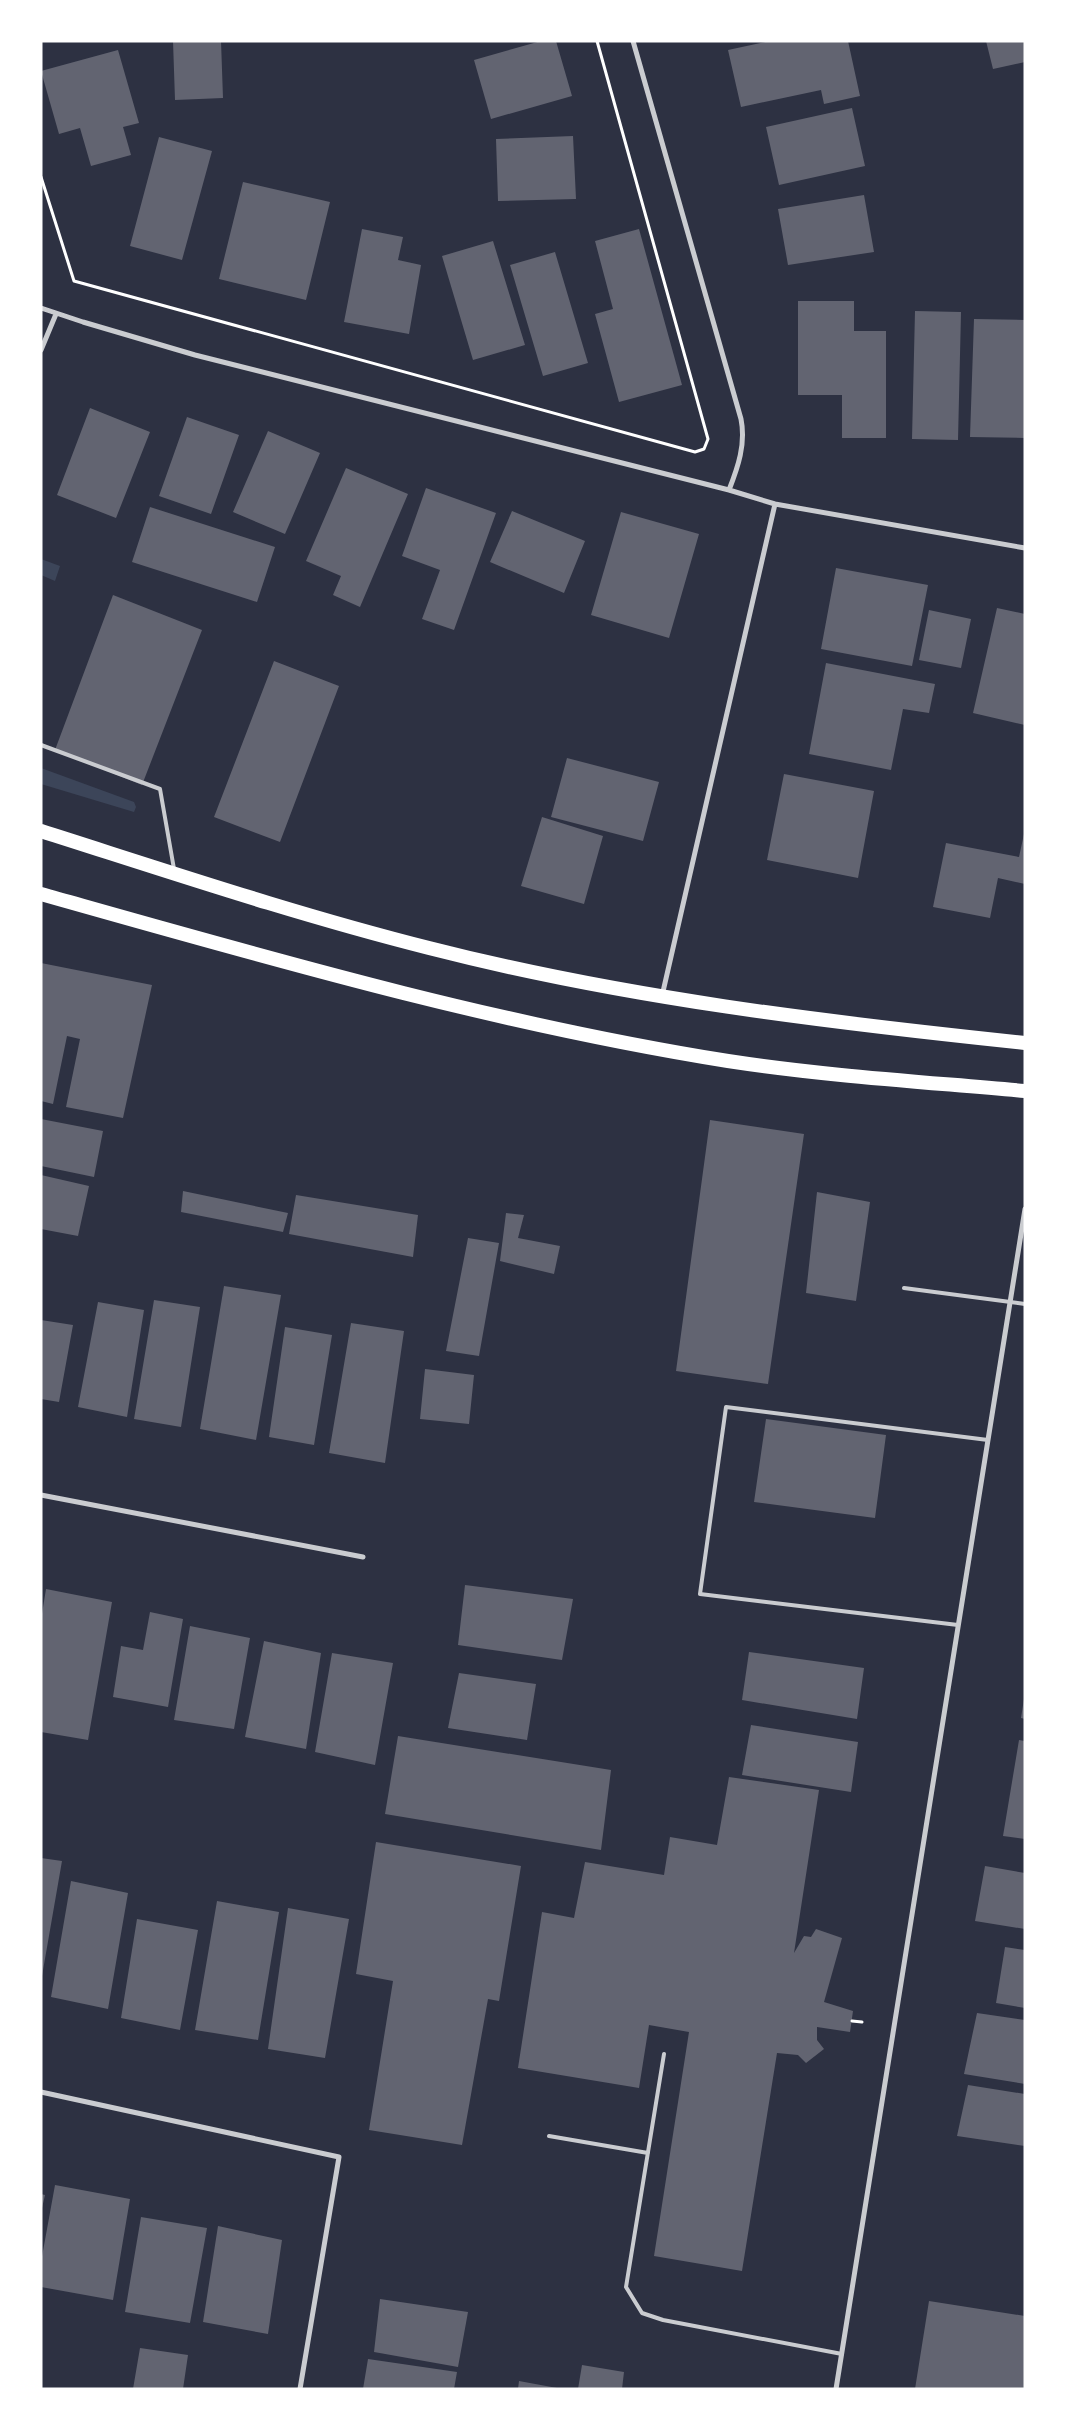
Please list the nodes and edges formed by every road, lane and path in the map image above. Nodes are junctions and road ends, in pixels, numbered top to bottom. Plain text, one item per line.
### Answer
1 (597, 41) edge
2 (633, 41) edge
3 (41, 177) edge
4 (41, 308) edge
5 (56, 314) junction
6 (41, 350) edge
7 (729, 490) junction
8 (775, 504) junction
9 (1025, 548) edge
10 (41, 746) edge
11 (41, 831) edge
12 (175, 874) junction
13 (41, 894) edge
14 (662, 996) junction
15 (1025, 1042) edge
16 (1025, 1091) edge
17 (1025, 1209) edge
18 (904, 1288) dead end
19 (1010, 1302) junction
20 (1025, 1304) edge
21 (988, 1440) junction
22 (41, 1495) edge
23 (363, 1557) dead end
24 (958, 1625) junction
25 (852, 2021) dead end
26 (862, 2022) dead end
27 (664, 2054) dead end
28 (41, 2092) edge
29 (549, 2136) dead end
30 (648, 2154) junction
31 (842, 2354) junction
32 (300, 2389) edge
33 (836, 2389) edge

1 - 3 path
2 - 7 street
4 - 5 street
5 - 6 street
5 - 7 street
7 - 8 street
8 - 9 street
8 - 14 street
10 - 12 lane
11 - 12 highway
12 - 14 highway
13 - 16 highway
14 - 15 highway
17 - 19 street
18 - 19 lane
19 - 20 lane
19 - 21 street
21 - 24 street
21 - 24 lane
22 - 23 street
24 - 31 street
25 - 26 path
27 - 30 lane
28 - 32 street
29 - 30 lane
30 - 31 lane
31 - 33 street

